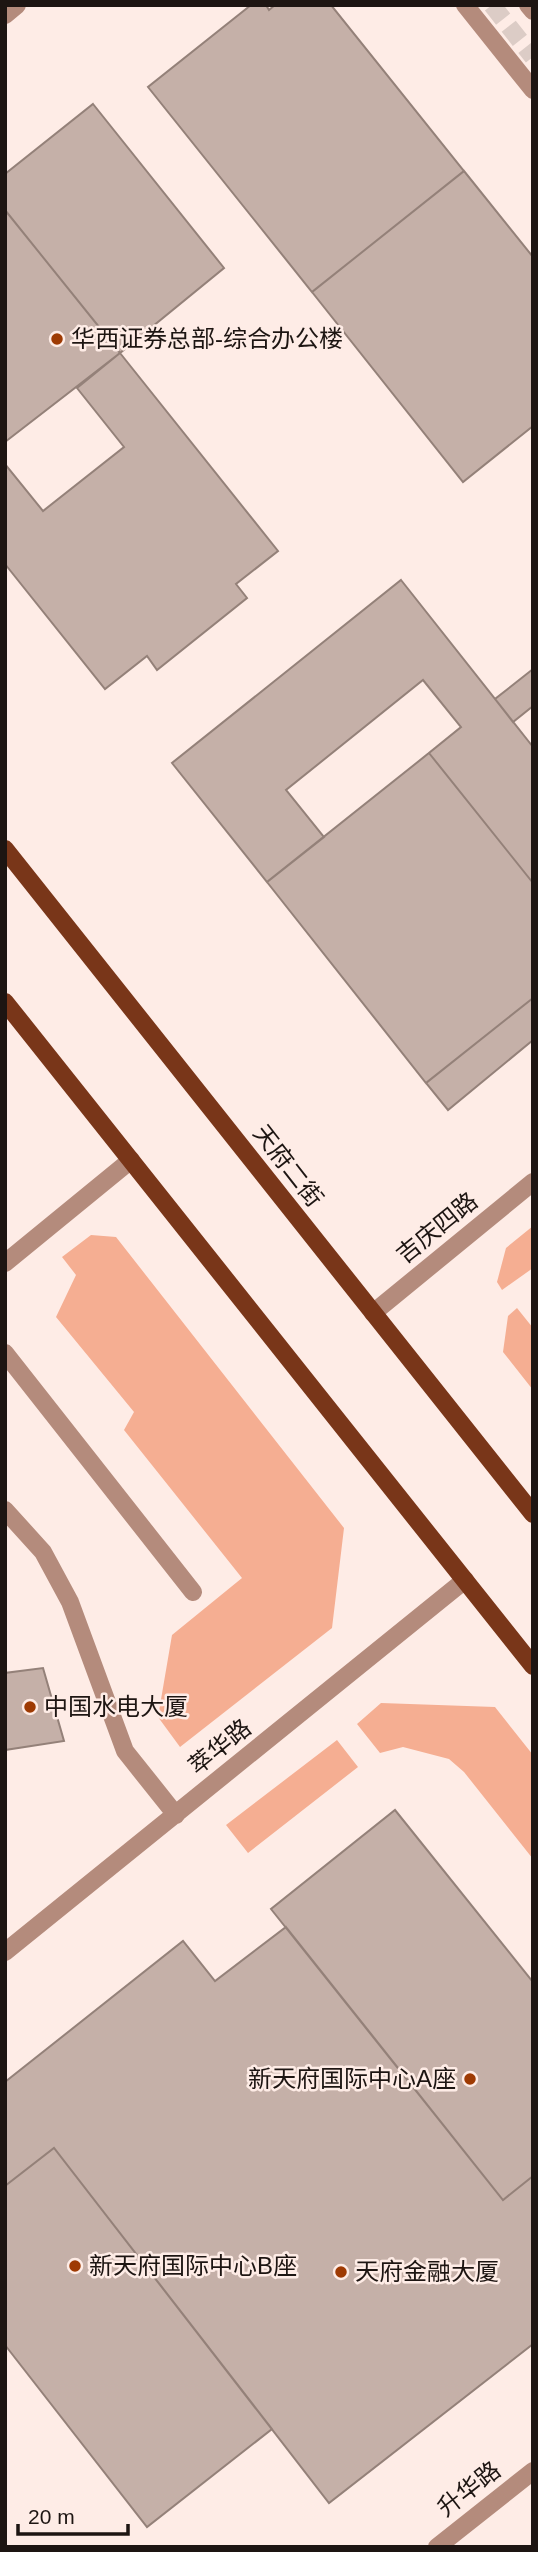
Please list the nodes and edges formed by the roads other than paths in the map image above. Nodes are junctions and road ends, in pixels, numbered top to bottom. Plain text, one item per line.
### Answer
1 (17, 5) edge
2 (465, 5) edge
3 (528, 5) edge
4 (533, 11) edge
5 (5, 15) edge
6 (533, 90) edge
7 (5, 849) edge
8 (5, 1002) edge
9 (131, 1160) junction
10 (533, 1182) edge
11 (5, 1264) edge
12 (373, 1312) junction
13 (5, 1353) edge
14 (5, 1510) edge
15 (533, 1514) edge
16 (465, 1580) junction
17 (193, 1592) dead end
18 (533, 1666) edge
19 (176, 1815) junction
20 (5, 1952) edge
21 (533, 2470) edge
22 (437, 2547) edge

1 - 5 street
2 - 6 street
3 - 4 street
7 - 12 main road, 天府二街
8 - 9 main road
9 - 11 street
9 - 16 main road
10 - 12 street, 吉庆四路
12 - 15 main road, 天府二街
13 - 17 street
14 - 19 street
16 - 18 main road
16 - 19 street, 萃华路
19 - 20 street, 萃华路
21 - 22 street, 升华路

